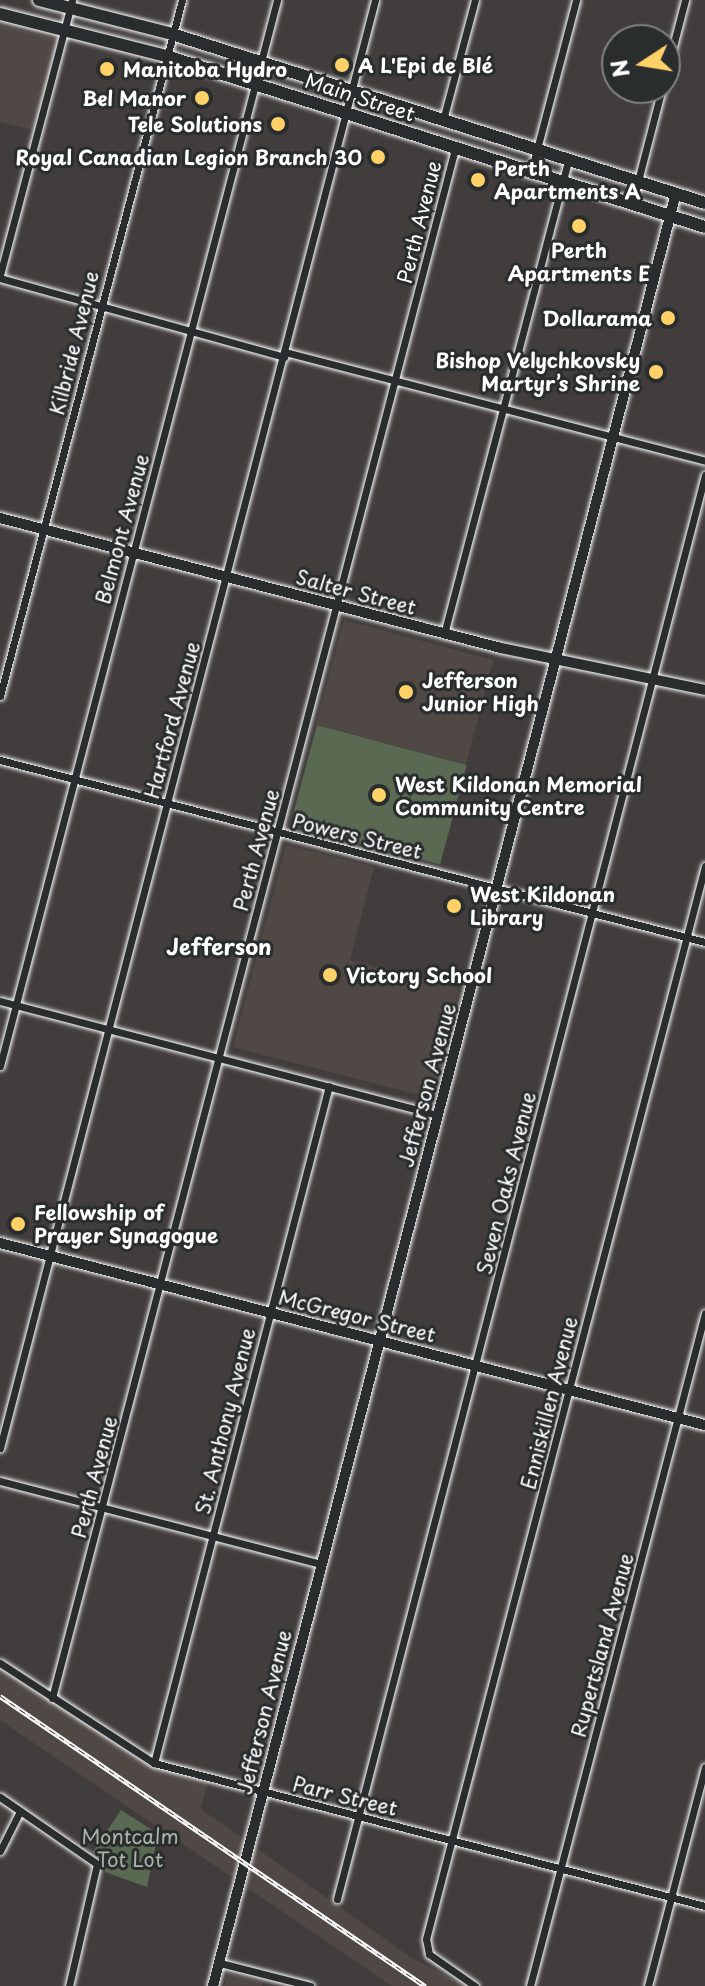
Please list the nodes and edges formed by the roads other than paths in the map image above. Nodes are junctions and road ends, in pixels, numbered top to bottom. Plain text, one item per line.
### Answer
1 (39, 0) edge
2 (182, 0) edge
3 (277, 0) edge
4 (375, 0) edge
5 (475, 0) edge
6 (576, 0) edge
7 (685, 0) edge
8 (71, 4) edge
9 (0, 14) edge
10 (679, 24) edge
11 (64, 28) junction
12 (172, 34) junction
13 (166, 56) junction
14 (261, 62) junction
15 (254, 84) junction
16 (351, 91) junction
17 (658, 104) edge
18 (347, 113) junction
19 (443, 120) junction
20 (478, 131) junction
21 (419, 137) junction
22 (455, 149) junction
23 (537, 150) junction
24 (569, 159) junction
25 (531, 172) junction
26 (638, 181) junction
27 (563, 182) junction
28 (676, 193) junction
29 (705, 203) edge
30 (632, 204) junction
31 (671, 216) junction
32 (705, 227) edge
33 (0, 276) edge
34 (100, 306) junction
35 (191, 332) junction
36 (284, 355) junction
37 (395, 381) junction
38 (504, 408) junction
39 (614, 438) junction
40 (705, 461) edge
41 (705, 475) edge
42 (0, 518) edge
43 (43, 529) junction
44 (132, 552) junction
45 (227, 577) junction
46 (336, 605) junction
47 (444, 634) junction
48 (555, 658) junction
49 (654, 677) junction
50 (705, 690) edge
51 (0, 696) edge
52 (0, 760) edge
53 (75, 780) junction
54 (167, 803) junction
55 (277, 832) junction
56 (705, 866) edge
57 (497, 889) junction
58 (593, 913) junction
59 (686, 938) junction
60 (705, 942) edge
61 (0, 1001) edge
62 (16, 1005) junction
63 (110, 1029) junction
64 (218, 1058) junction
65 (0, 1066) edge
66 (329, 1086) junction
67 (438, 1115) junction
68 (0, 1243) edge
69 (51, 1256) junction
70 (160, 1284) junction
71 (269, 1312) junction
72 (705, 1313) edge
73 (380, 1340) junction
74 (476, 1365) junction
75 (569, 1389) junction
76 (678, 1418) junction
77 (705, 1425) edge
78 (0, 1448) edge
79 (0, 1481) edge
80 (102, 1508) junction
81 (212, 1538) junction
82 (320, 1564) junction
83 (0, 1663) edge
84 (52, 1698) junction
85 (154, 1763) junction
86 (705, 1767) edge
87 (263, 1792) junction
88 (0, 1797) edge
89 (20, 1811) junction
90 (358, 1816) junction
91 (453, 1841) junction
92 (0, 1851) edge
93 (560, 1868) junction
94 (671, 1897) junction
95 (337, 1899) dead end
96 (705, 1906) edge
97 (220, 1963) junction
98 (69, 1986) edge
99 (213, 1986) edge
100 (310, 1986) edge
101 (475, 1986) edge
102 (530, 1986) edge
103 (648, 1986) edge

1 - 8 main road, Main Street
2 - 12 street, Kilbride Avenue
3 - 14 street, Belmont Avenue
4 - 16 street, Hartford Avenue
5 - 19 street
6 - 23 street
7 - 10 street
8 - 11 street
8 - 12 main road, Main Street
9 - 11 main road, Main Street
11 - 13 main road, Main Street
11 - 33 street
12 - 13 street, Kilbride Avenue
12 - 14 main road, Main Street
13 - 15 main road, Main Street
13 - 34 street, Kilbride Avenue
14 - 15 street, Belmont Avenue
14 - 16 main road, Main Street
15 - 18 main road, Main Street
15 - 35 street, Belmont Avenue
16 - 18 street, Hartford Avenue
16 - 19 main road, Main Street
17 - 26 street
18 - 21 main road, Main Street
18 - 36 street, Hartford Avenue
19 - 20 main road, Main Street
19 - 21 main road
20 - 22 main road
20 - 23 main road, Main Street
21 - 22 main road, Main Street
22 - 25 main road, Main Street
22 - 37 street, Perth Avenue
23 - 24 main road, Main Street
23 - 25 street
24 - 26 main road, Main Street
24 - 27 street
25 - 27 main road, Main Street
26 - 28 main road, Main Street
26 - 30 street
27 - 30 main road, Main Street
27 - 38 street
28 - 29 main road, Main Street
28 - 31 street, Jefferson Avenue
30 - 31 main road, Main Street
31 - 32 main road, Main Street
31 - 39 street, Jefferson Avenue
33 - 34 street
34 - 35 street
34 - 43 street, Kilbride Avenue
35 - 36 street
35 - 44 street, Belmont Avenue
36 - 37 street
36 - 45 street, Hartford Avenue
37 - 38 street
37 - 46 street, Perth Avenue
38 - 39 street
38 - 47 street
39 - 40 street
39 - 48 street, Jefferson Avenue
41 - 49 street, Seven Oaks Avenue
42 - 43 street, Salter Street
43 - 44 street, Salter Street
43 - 51 street, Kilbride Avenue
44 - 45 street, Salter Street
44 - 53 street, Belmont Avenue
45 - 46 street, Salter Street
45 - 54 street, Hartford Avenue
46 - 47 street, Salter Street
46 - 55 street, Perth Avenue
47 - 48 street, Salter Street
48 - 49 street, Salter Street
48 - 57 street, Jefferson Avenue
49 - 50 street, Salter Street
49 - 58 street, Seven Oaks Avenue
52 - 53 street, Powers Street
53 - 54 street, Powers Street
53 - 62 street, Belmont Avenue
54 - 55 street, Powers Street
54 - 63 street, Hartford Avenue
55 - 57 street, Powers Street
55 - 64 street, Perth Avenue
56 - 59 street, Enniskillen Avenue
57 - 58 street, Powers Street
57 - 67 street, Jefferson Avenue
58 - 59 street, Powers Street
58 - 74 street, Seven Oaks Avenue
59 - 60 street, Powers Street
59 - 75 street, Enniskillen Avenue
61 - 62 street
62 - 63 street
62 - 65 street, Belmont Avenue
63 - 64 street
63 - 69 street, Hartford Avenue
64 - 66 street
64 - 70 street, Perth Avenue
66 - 67 street
66 - 71 street, St. Anthony Avenue
67 - 73 street, Jefferson Avenue
68 - 69 street, McGregor Street
69 - 70 street, McGregor Street
69 - 78 street, Hartford Avenue
70 - 71 street, McGregor Street
70 - 80 street, Perth Avenue
71 - 73 street, McGregor Street
71 - 81 street, St. Anthony Avenue
72 - 76 street, Rupertsland Avenue
73 - 74 street, McGregor Street
73 - 82 street, Jefferson Avenue
74 - 75 street, McGregor Street
74 - 90 street, Seven Oaks Avenue
75 - 76 street, McGregor Street
75 - 91 street, Enniskillen Avenue
76 - 77 street, McGregor Street
76 - 93 street, Rupertsland Avenue
79 - 80 street
80 - 81 street
80 - 84 street, Perth Avenue
81 - 82 street
81 - 85 street, St. Anthony Avenue
82 - 87 street, Jefferson Avenue
83 - 84 street, Parr Street
84 - 85 street, Parr Street
85 - 87 street, Parr Street
86 - 94 street
87 - 90 street, Parr Street
87 - 97 street, Jefferson Avenue
88 - 89 street
89 - 92 street
89 - 98 street
90 - 91 street, Parr Street
90 - 95 street, Seven Oaks Avenue
91 - 93 street, Parr Street
91 - 101 street, Enniskillen Avenue
93 - 94 street, Parr Street
93 - 102 street, Rupertsland Avenue
94 - 96 street, Parr Street
94 - 103 street
97 - 99 street, Jefferson Avenue
97 - 100 street

